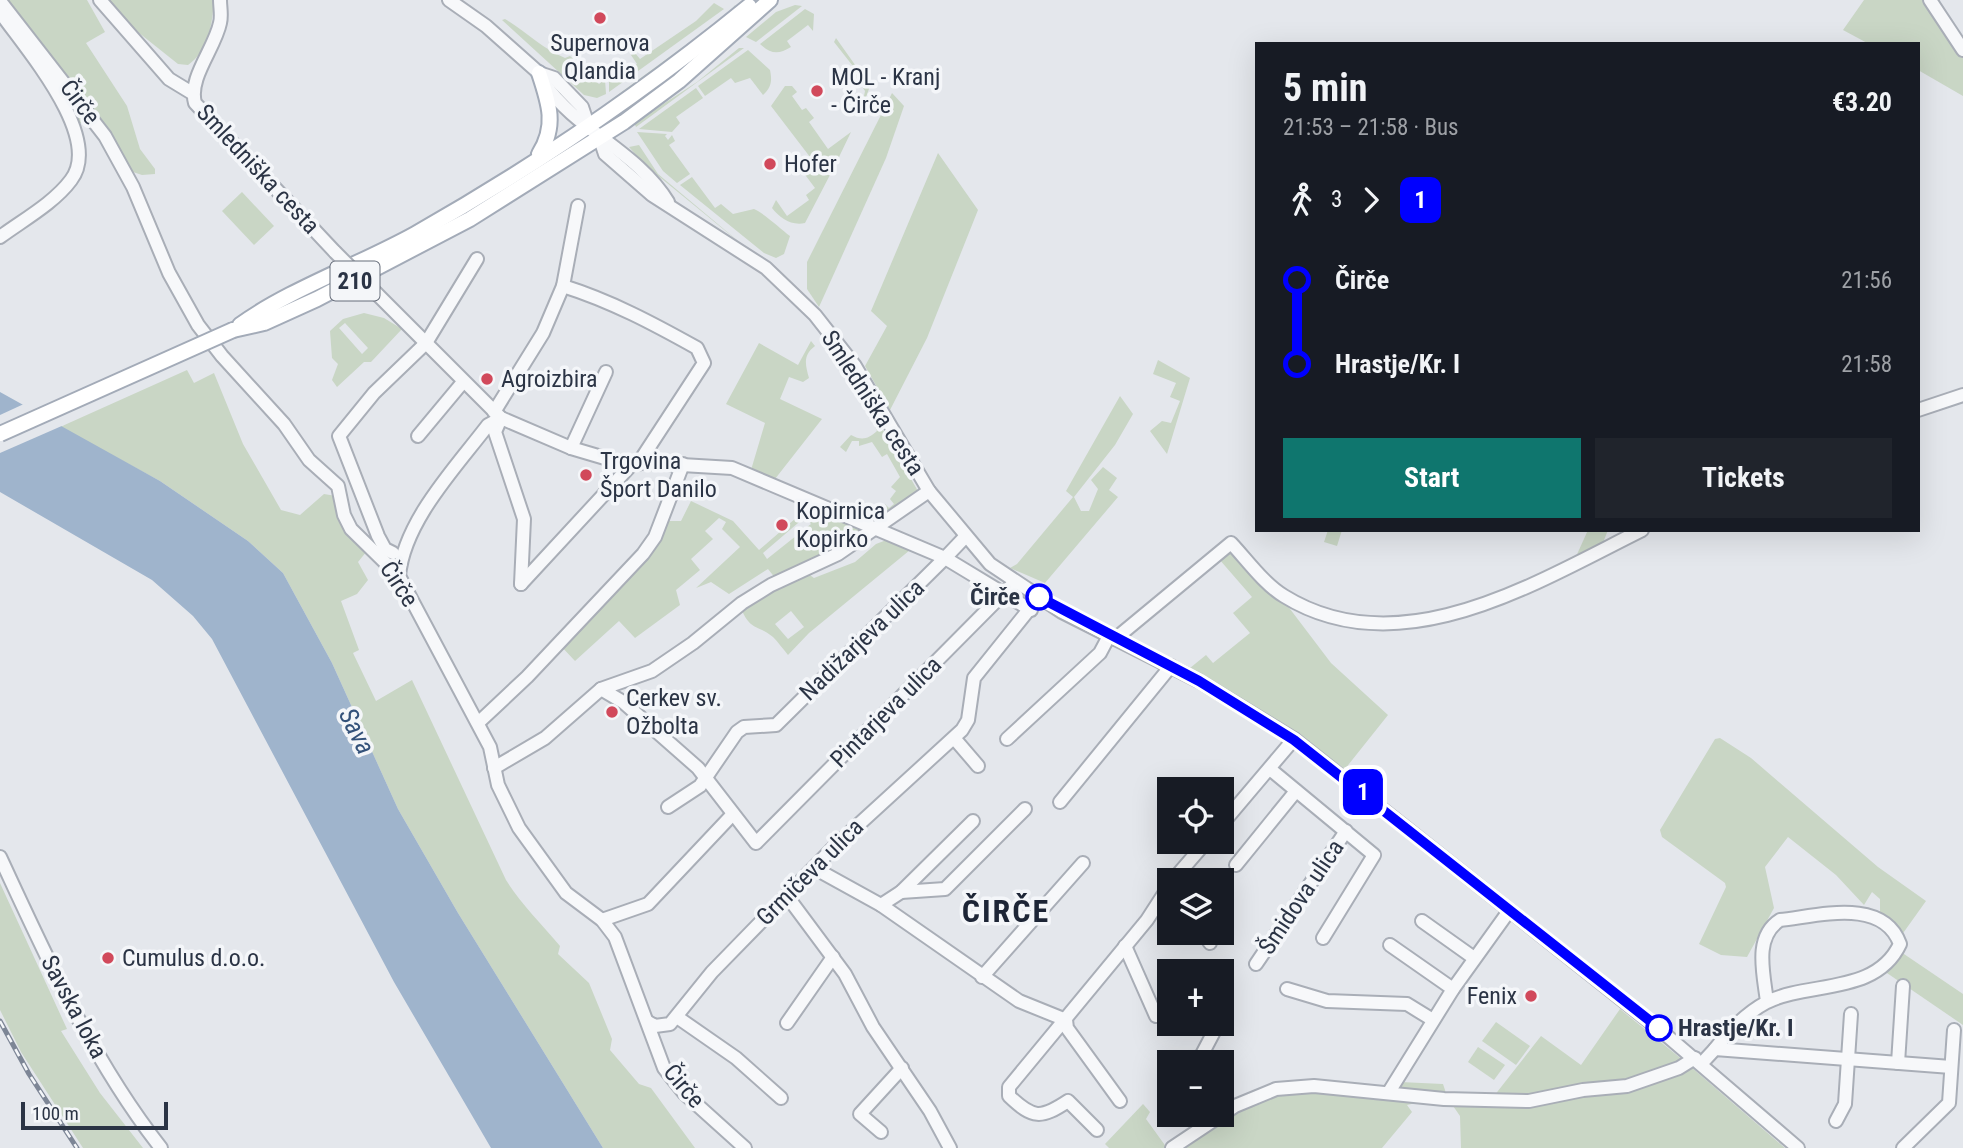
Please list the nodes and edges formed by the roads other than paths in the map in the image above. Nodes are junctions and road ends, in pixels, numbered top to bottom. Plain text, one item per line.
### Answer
1 (100, 0) edge
2 (220, 0) edge
3 (449, 0) edge
4 (757, 0) edge
5 (770, 0) edge
6 (1930, 0) edge
7 (0, 1) edge
8 (0, 12) edge
9 (1963, 50) edge
10 (539, 73) junction
11 (192, 93) junction
12 (588, 125) junction
13 (599, 136) junction
14 (537, 158) junction
15 (578, 206) dead end
16 (0, 237) edge
17 (477, 259) dead end
18 (563, 286) junction
19 (233, 330) junction
20 (426, 344) junction
21 (606, 372) dead end
22 (463, 382) junction
23 (1963, 395) edge
24 (1920, 409) edge
25 (497, 415) junction
26 (0, 434) edge
27 (418, 436) dead end
28 (571, 449) junction
29 (635, 464) junction
30 (683, 464) junction
31 (929, 491) junction
32 (876, 528) junction
33 (1638, 532) edge
34 (965, 537) junction
35 (377, 552) junction
36 (398, 554) junction
37 (945, 558) junction
38 (399, 576) junction
39 (1015, 582) junction
40 (1004, 594) junction
41 (1040, 597) junction
42 (1031, 610) junction
43 (1112, 637) junction
44 (1171, 666) junction
45 (601, 689) junction
46 (478, 723) junction
47 (954, 738) junction
48 (1007, 739) dead end
49 (1294, 740) junction
50 (978, 766) dead end
51 (494, 768) junction
52 (1270, 769) junction
53 (707, 778) junction
54 (1296, 791) junction
55 (1060, 802) dead end
56 (668, 807) dead end
57 (1025, 809) dead end
58 (1234, 810) edge
59 (732, 815) junction
60 (974, 821) dead end
61 (1346, 831) junction
62 (1196, 854) edge
63 (0, 857) edge
64 (1083, 863) dead end
65 (1236, 865) dead end
66 (814, 868) junction
67 (1185, 868) edge
68 (901, 892) junction
69 (787, 896) junction
70 (1157, 903) edge
71 (881, 905) junction
72 (1509, 911) junction
73 (602, 920) junction
74 (1422, 921) dead end
75 (1323, 939) dead end
76 (1390, 945) dead end
77 (1125, 946) junction
78 (833, 957) junction
79 (1474, 958) junction
80 (1255, 964) dead end
81 (982, 977) junction
82 (1903, 986) dead end
83 (1287, 989) dead end
84 (1453, 989) junction
85 (1767, 1002) junction
86 (1851, 1014) dead end
87 (1156, 1016) dead end
88 (677, 1017) junction
89 (1066, 1020) junction
90 (1433, 1020) junction
91 (648, 1022) junction
92 (787, 1023) dead end
93 (1954, 1030) dead end
94 (1715, 1049) junction
95 (1847, 1060) junction
96 (1699, 1061) junction
97 (1898, 1063) junction
98 (1951, 1066) junction
99 (902, 1069) junction
100 (1389, 1093) junction
101 (781, 1098) dead end
102 (1120, 1101) dead end
103 (1234, 1107) edge
104 (1836, 1121) dead end
105 (1202, 1127) edge
106 (1097, 1130) dead end
107 (881, 1132) dead end
108 (161, 1148) edge
109 (745, 1148) edge
110 (950, 1148) edge
111 (1172, 1148) edge
112 (1798, 1148) edge
113 (1903, 1148) edge

1 - 11 street
2 - 11 street, Smledniška cesta
3 - 10 street, Smledniška cesta
4 - 12 main road, 210
5 - 13 main road, 210
6 - 9 street
7 - 35 street, Čirče
8 - 16 street
10 - 12 street, Smledniška cesta
10 - 14 main road
11 - 20 street, Smledniška cesta, bridge
12 - 13 street, Smledniška cesta
12 - 14 main road, 210
13 - 19 main road, 210
13 - 31 street, Smledniška cesta
14 - 19 main road, 210
15 - 18 street
17 - 20 street
18 - 25 street
18 - 29 street
19 - 26 main road, 210, bridge
20 - 22 street, Smledniška cesta
20 - 36 street
21 - 28 street
22 - 25 street, Smledniška cesta
22 - 27 street
23 - 24 street
25 - 28 street, Smledniška cesta
25 - 29 street
25 - 36 street
28 - 29 street, Smledniška cesta
29 - 30 street, Smledniška cesta
30 - 32 street, Smledniška cesta
30 - 46 street
31 - 32 street
31 - 34 street, Smledniška cesta
32 - 37 street, Smledniška cesta
32 - 45 street
33 - 43 street
34 - 37 street
34 - 39 street, Smledniška cesta
35 - 36 street
35 - 38 street, Čirče
36 - 38 street
37 - 40 street, Nadižarjeva ulica
37 - 53 street, Nadižarjeva ulica
38 - 46 street, Čirče
39 - 40 street, Pintarjeva ulica
39 - 41 street, Smledniška cesta
40 - 42 street, Nadižarjeva ulica
40 - 59 street, Pintarjeva ulica
41 - 42 street, Grmičeva ulica
41 - 43 street, Smledniška cesta
42 - 47 street, Grmičeva ulica
43 - 44 street, Smledniška cesta
43 - 48 street
44 - 49 street, Smledniška cesta
44 - 55 street
45 - 51 street
45 - 53 street
46 - 51 street, Čirče
47 - 50 street
47 - 66 street, Grmičeva ulica
49 - 52 street
49 - 72 street, Smledniška cesta
51 - 73 street, Čirče
52 - 54 street, Šmidova ulica
52 - 58 street
53 - 56 street, Nadižarjeva ulica
53 - 59 street
54 - 61 street, Šmidova ulica
54 - 65 street
57 - 68 street
59 - 73 street
60 - 68 street
61 - 75 street, Šmidova ulica
61 - 80 street, Šmidova ulica
62 - 67 street
63 - 108 street, Savska loka
64 - 81 street
66 - 69 street, Grmičeva ulica
66 - 71 street
68 - 71 street
69 - 78 street
69 - 88 street, Grmičeva ulica
70 - 77 street
71 - 81 street
72 - 79 street
72 - 96 street, Smledniška cesta
73 - 91 street, Čirče
74 - 79 street
76 - 84 street
77 - 87 street
77 - 89 street
78 - 92 street
78 - 99 street
79 - 84 street
81 - 89 street
82 - 97 street
83 - 90 street
84 - 90 street
85 - 85 street
85 - 94 street
86 - 95 street
88 - 91 street
88 - 101 street
89 - 102 street
89 - 106 street
90 - 100 street
91 - 109 street, Čirče
93 - 98 street
94 - 95 street
94 - 96 street
95 - 97 street
95 - 104 street
96 - 100 street
96 - 112 street, Smledniška cesta
97 - 98 street
98 - 113 street
99 - 107 street
99 - 110 street
100 - 103 street
105 - 111 street

